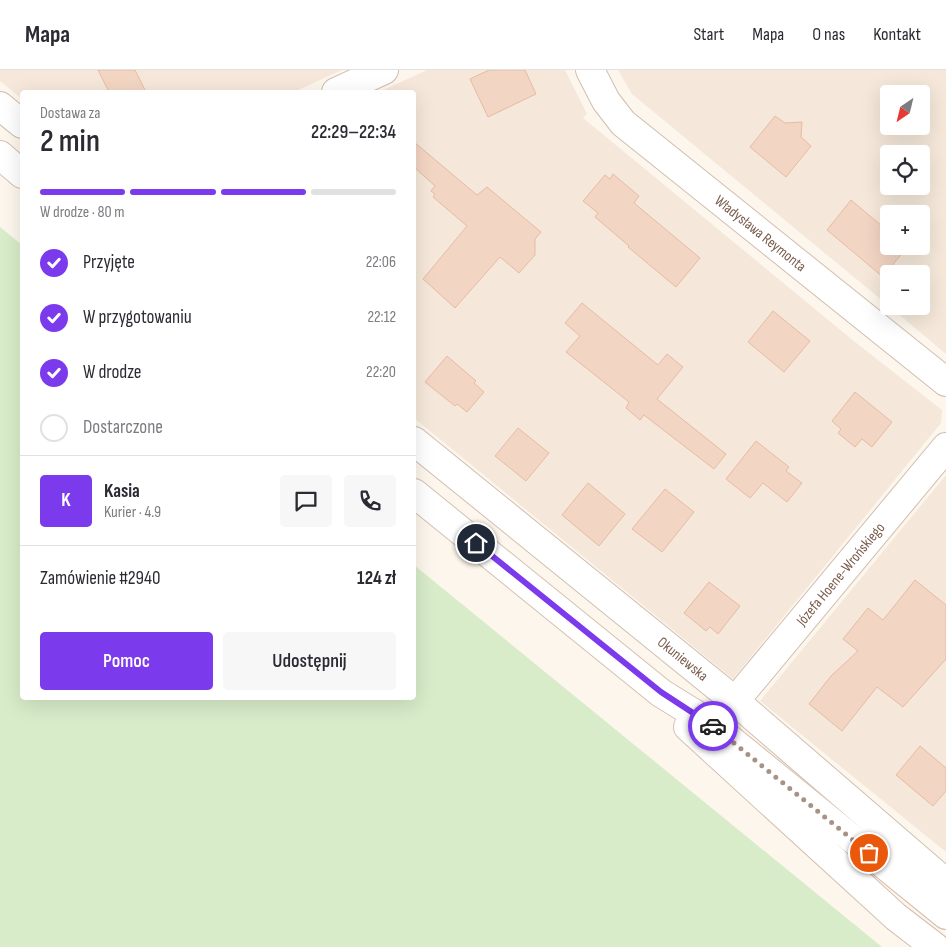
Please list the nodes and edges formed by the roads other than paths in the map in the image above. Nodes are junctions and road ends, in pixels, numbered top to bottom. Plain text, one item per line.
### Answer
1 (384, 70) edge
2 (590, 70) edge
3 (340, 90) edge
4 (0, 106) edge
5 (20, 122) edge
6 (0, 155) edge
7 (20, 172) edge
8 (946, 382) edge
9 (416, 443) edge
10 (946, 447) edge
11 (416, 495) edge
12 (661, 692) junction
13 (735, 702) junction
14 (946, 883) edge
15 (946, 916) edge
16 (935, 947) edge

1 - 3 street
2 - 8 street, Władysława Reymonta
4 - 5 street
6 - 7 street
9 - 13 street, Okuniewska
10 - 13 street, Józefa Hoene-Wrońskiego
11 - 12 street
12 - 15 street
12 - 16 street
13 - 14 street, Okuniewska

